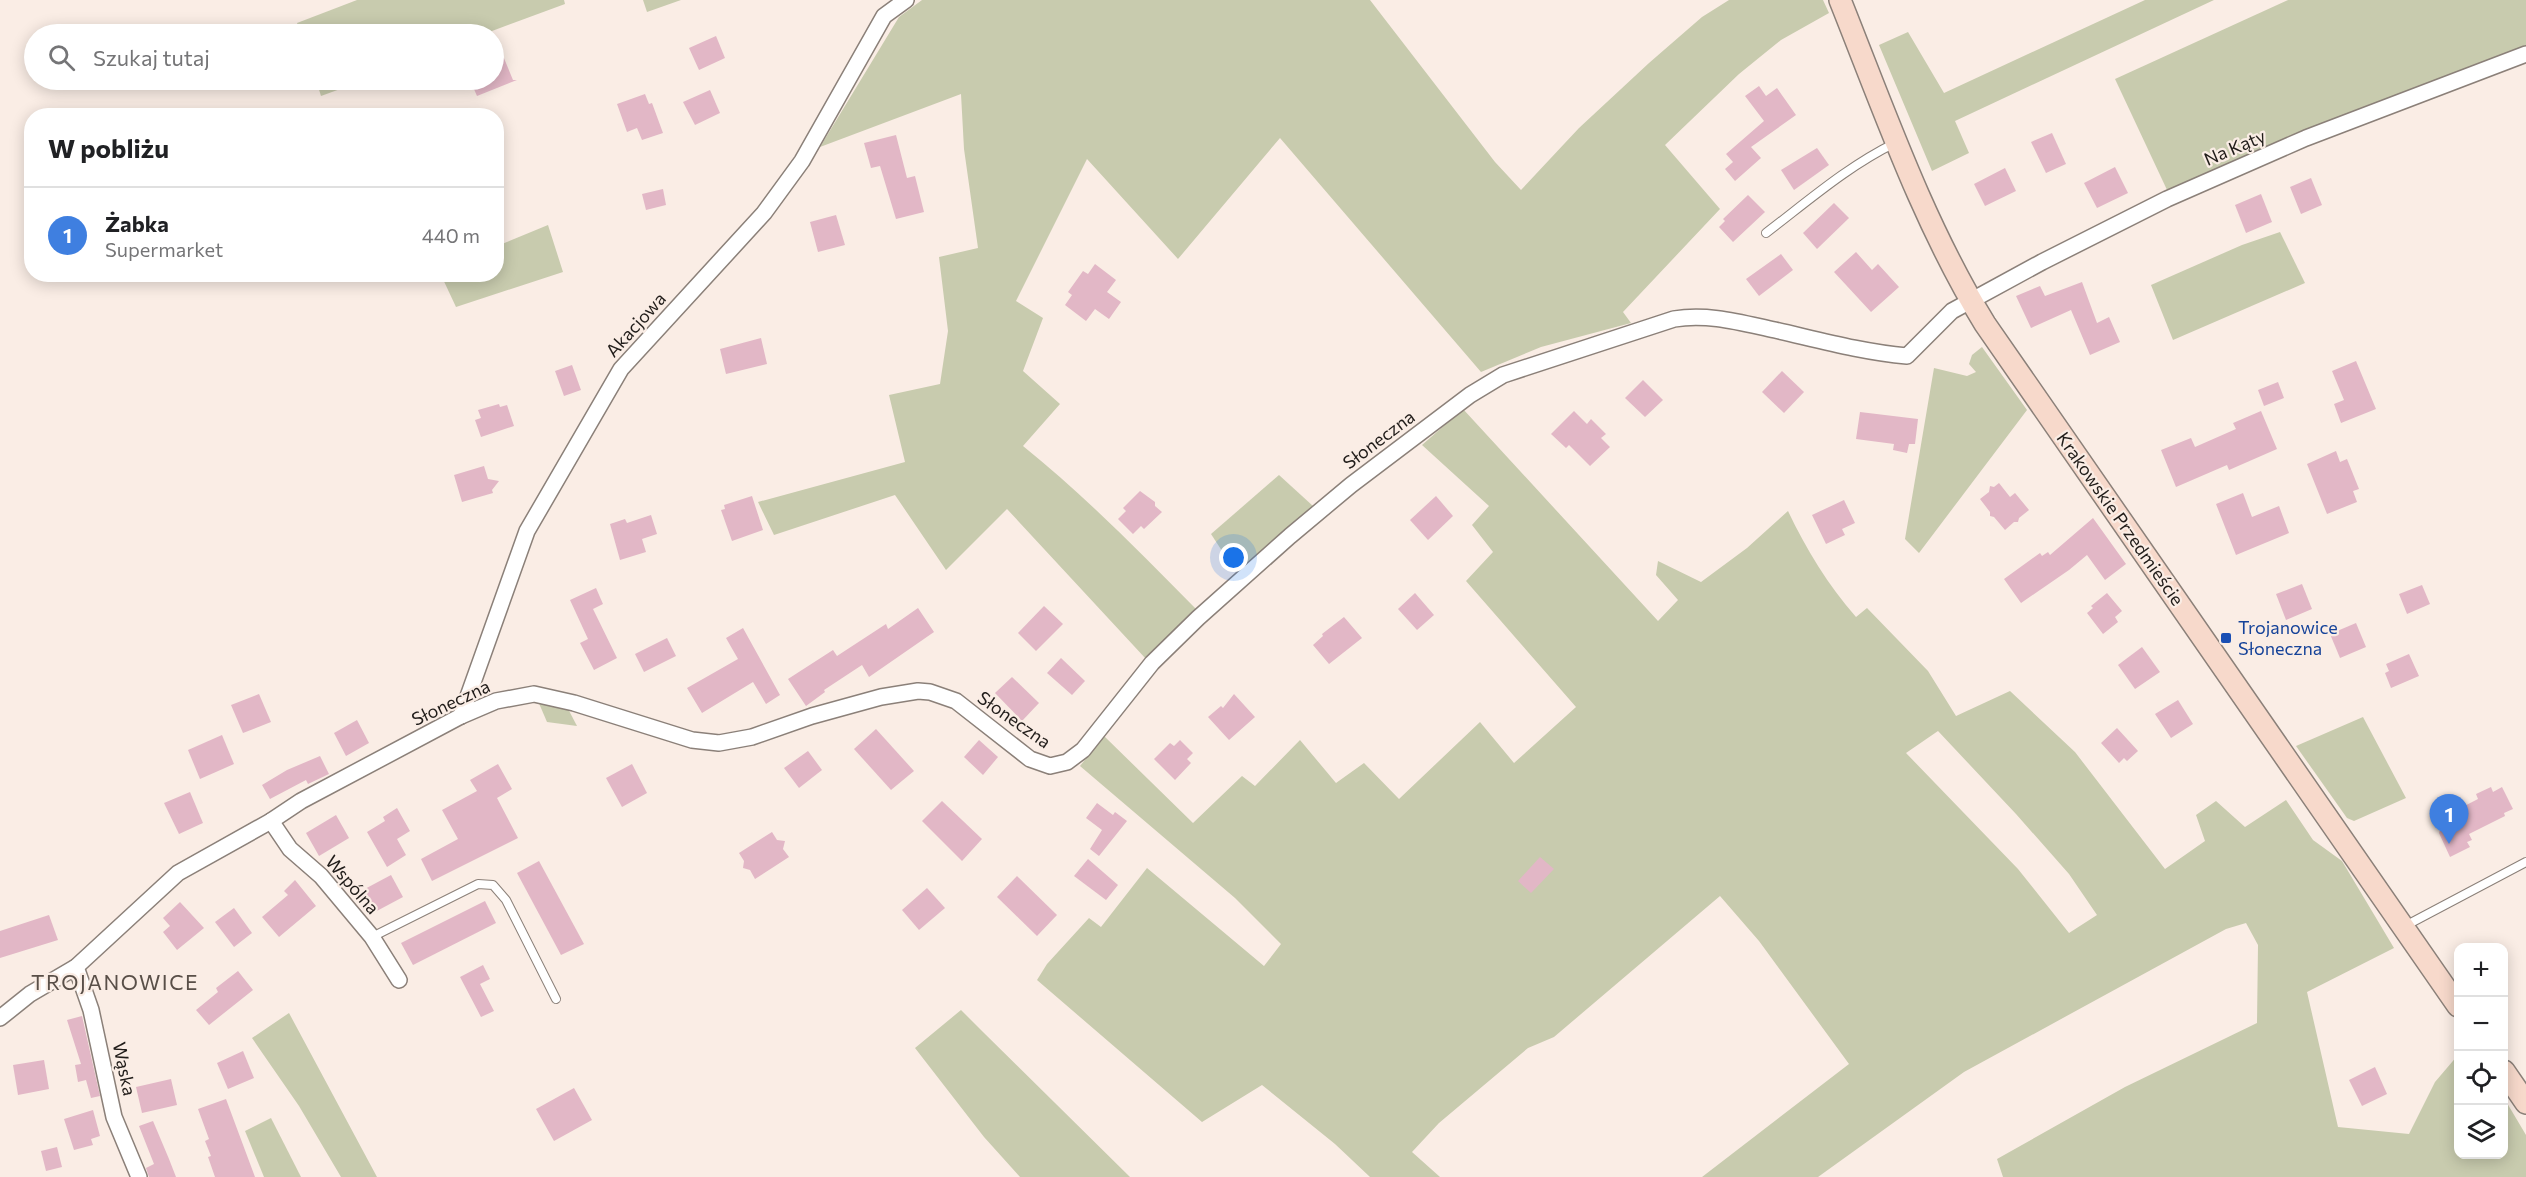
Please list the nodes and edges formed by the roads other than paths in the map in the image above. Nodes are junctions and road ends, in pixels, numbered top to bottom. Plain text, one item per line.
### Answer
1 (906, 0) edge
2 (1840, 0) edge
3 (2526, 54) edge
4 (1897, 141) junction
5 (1766, 233) dead end
6 (1971, 301) junction
7 (461, 716) junction
8 (271, 821) junction
9 (2526, 862) edge
10 (2403, 927) junction
11 (372, 937) junction
12 (76, 967) junction
13 (399, 980) dead end
14 (556, 999) dead end
15 (2454, 1000) edge
16 (2, 1013) edge
17 (2508, 1077) edge
18 (2526, 1103) edge
19 (139, 1177) edge

1 - 7 street, Akacjowa
2 - 4 main road, Krakowskie Przedmieście
3 - 6 street, Na Kąty
4 - 5 lane
4 - 6 main road, Krakowskie Przedmieście
6 - 7 street, Słoneczna
6 - 10 main road, Krakowskie Przedmieście
7 - 8 street, Słoneczna
8 - 11 street, Wspólna
8 - 12 street, Słoneczna
9 - 10 lane
10 - 15 main road, Krakowskie Przedmieście
11 - 13 street, Wspólna
11 - 14 lane
12 - 16 street, Słoneczna
12 - 19 street, Wąska
17 - 18 main road

